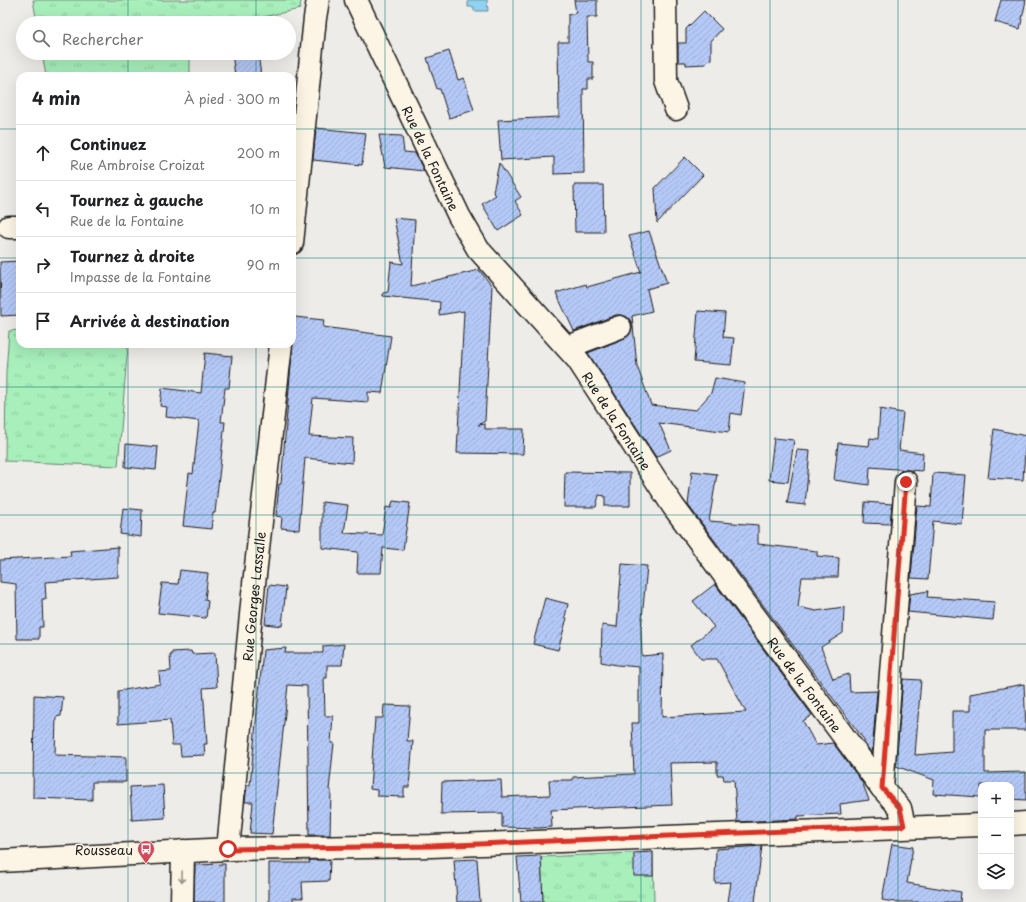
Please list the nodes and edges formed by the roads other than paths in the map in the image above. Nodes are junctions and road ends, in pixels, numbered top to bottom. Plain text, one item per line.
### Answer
1 (318, 0) edge
2 (356, 0) edge
3 (665, 0) edge
4 (676, 109) dead end
5 (296, 193) edge
6 (620, 327) dead end
7 (568, 347) junction
8 (281, 348) edge
9 (906, 482) dead end
10 (882, 788) junction
11 (1026, 823) edge
12 (978, 824) edge
13 (1014, 824) edge
14 (904, 826) junction
15 (228, 849) junction
16 (183, 851) junction
17 (0, 862) edge
18 (182, 902) edge

1 - 5 street
2 - 7 street, Rue de la Fontaine
3 - 4 street
6 - 7 street
7 - 10 street, Rue de la Fontaine
8 - 15 street, Rue Georges Lassalle
9 - 10 street
10 - 14 street, Rue de la Fontaine
11 - 13 street
12 - 14 street
14 - 15 street
15 - 16 street
16 - 17 street
16 -> 18 street

